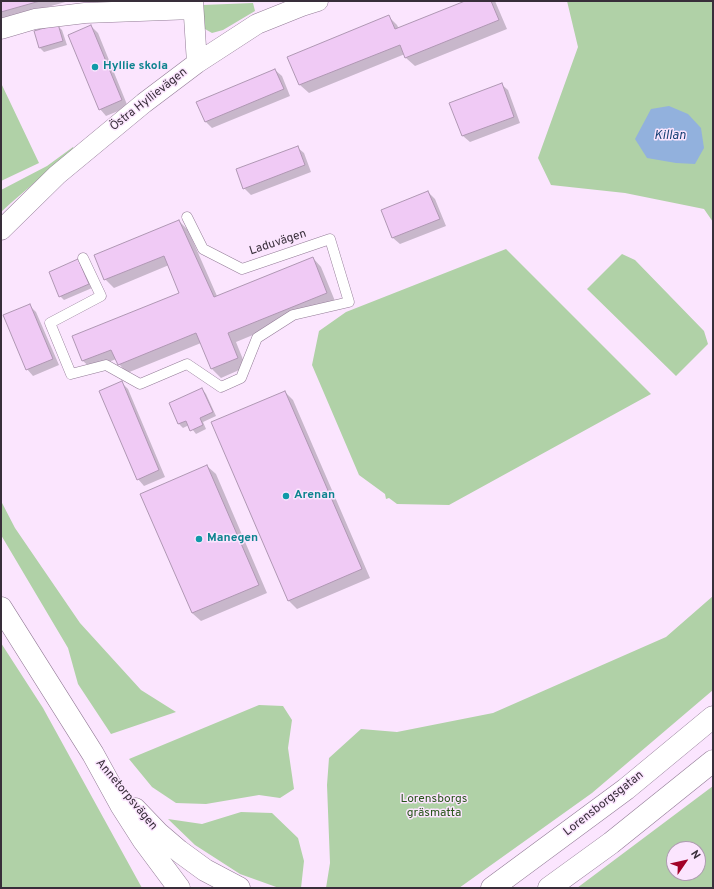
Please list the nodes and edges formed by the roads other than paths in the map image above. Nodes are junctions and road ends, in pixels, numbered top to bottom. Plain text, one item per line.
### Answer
1 (318, 1) edge
2 (193, 5) edge
3 (1, 29) edge
4 (197, 63) junction
5 (187, 217) dead end
6 (1, 230) edge
7 (83, 258) dead end
8 (1, 608) edge
9 (713, 717) edge
10 (93, 754) junction
11 (713, 761) edge
12 (179, 888) edge
13 (240, 888) edge
14 (492, 888) edge
15 (549, 888) edge

1 - 4 street, Östra Hyllievägen
2 - 3 street
2 - 4 street
4 - 6 street, Östra Hyllievägen
5 - 7 lane, Laduvägen
8 - 10 main road, Annetorpsvägen
9 - 14 main road, Lorensborgsgatan
10 - 12 main road, Annetorpsvägen
10 - 13 main road, Annetorpsvägen
11 - 15 main road

